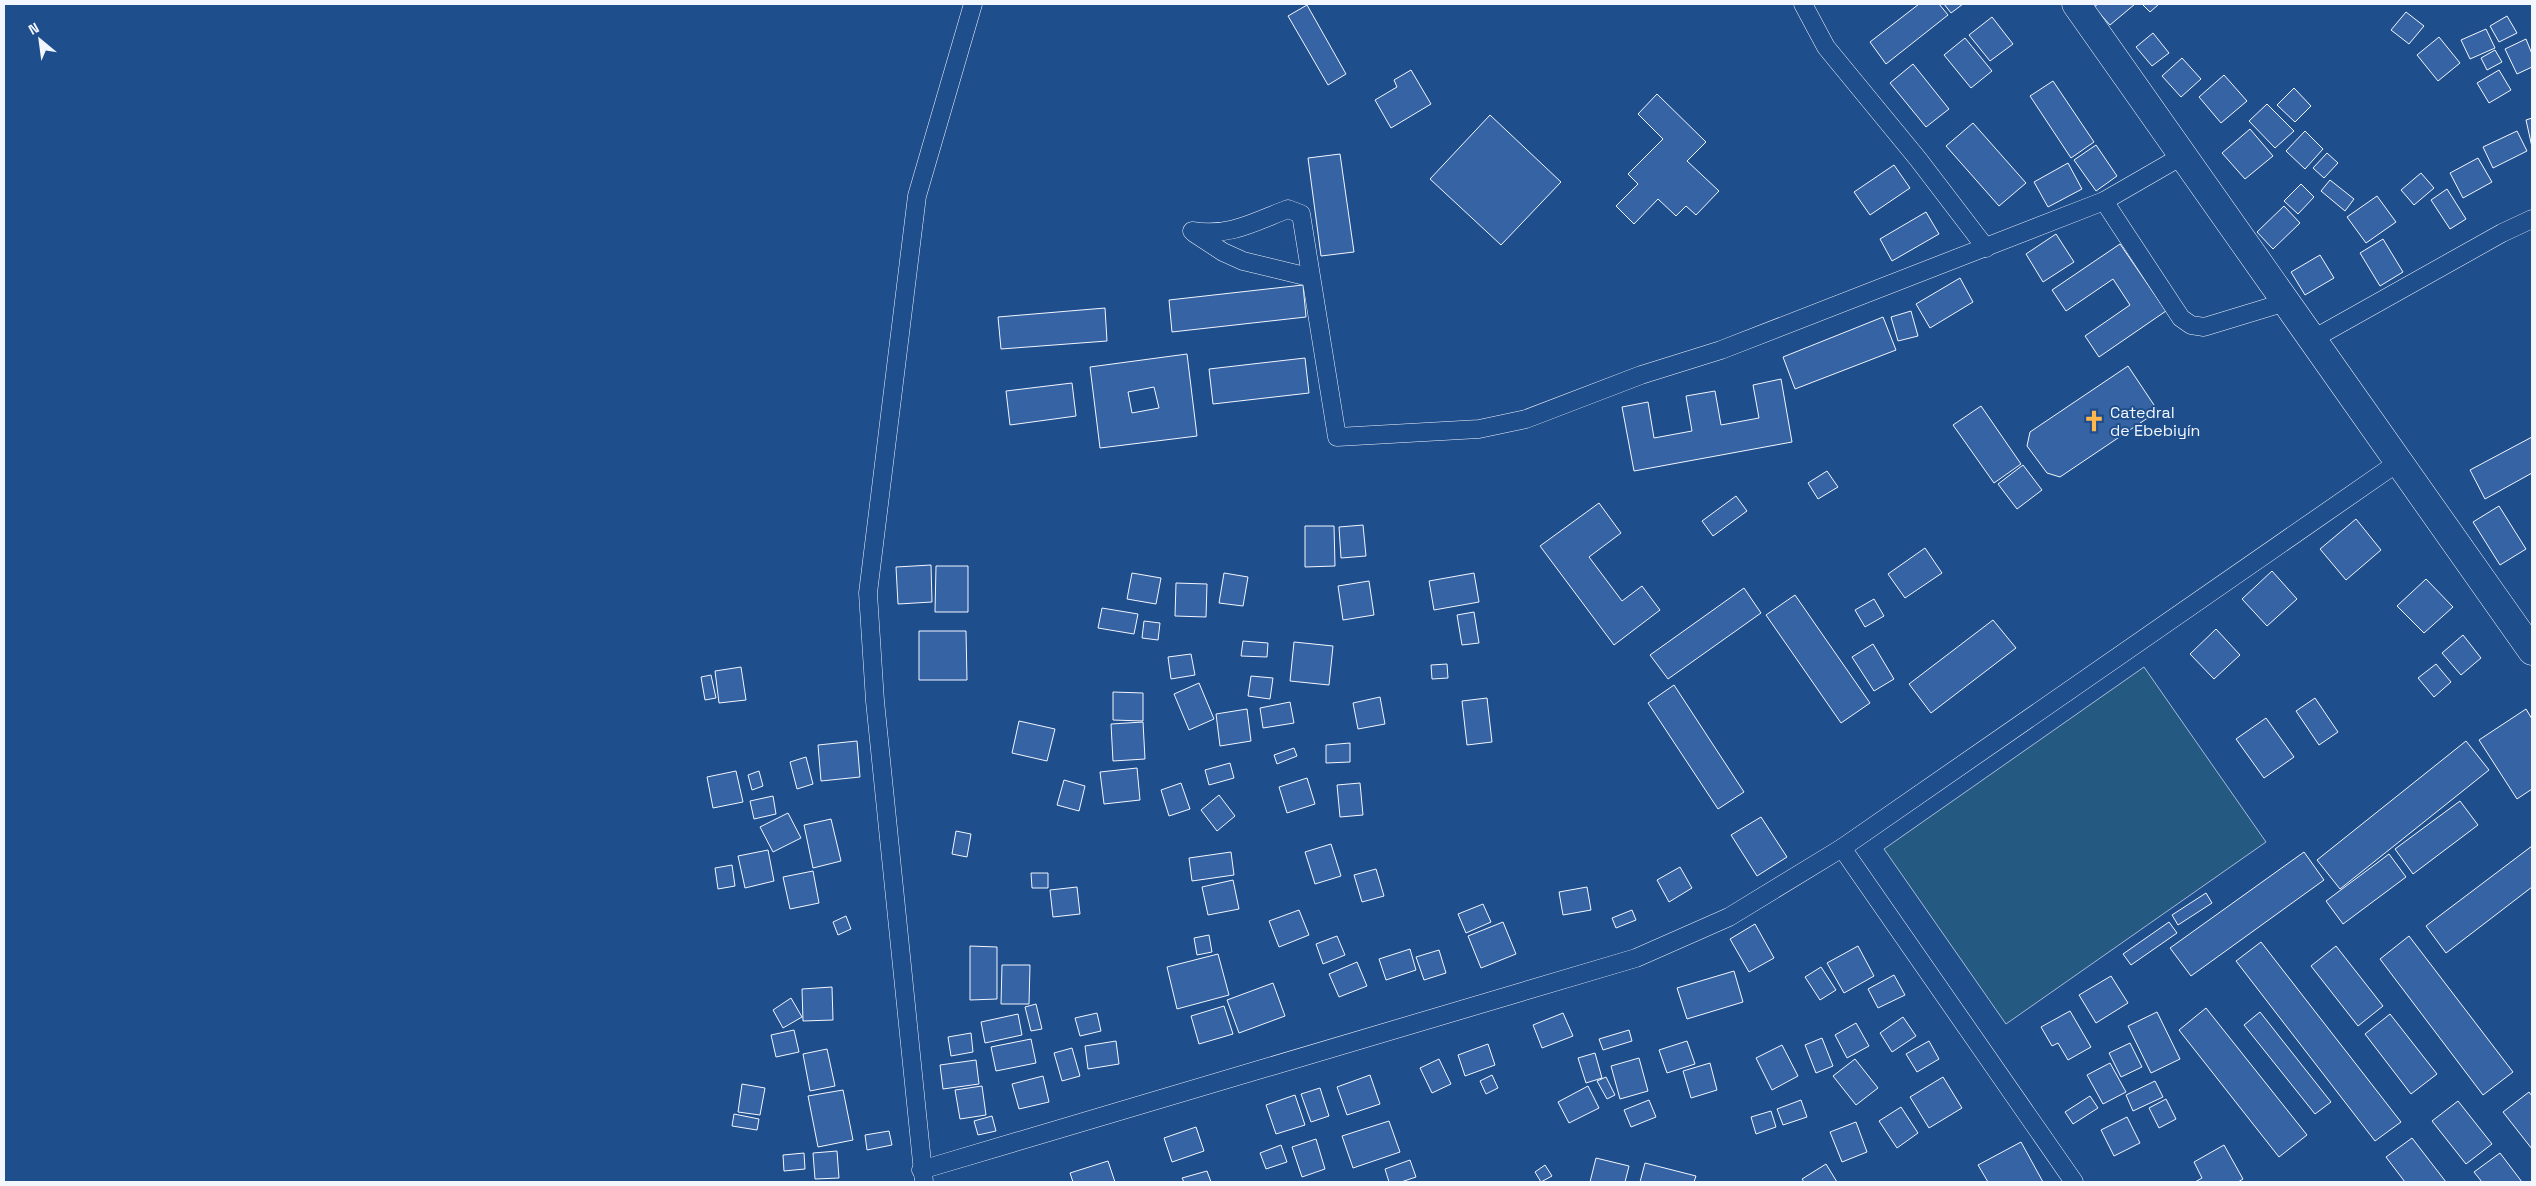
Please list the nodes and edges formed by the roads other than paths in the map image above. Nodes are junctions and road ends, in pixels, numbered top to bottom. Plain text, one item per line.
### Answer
1 (973, 4) edge
2 (1803, 4) edge
3 (2076, 4) edge
4 (2182, 156) junction
5 (2104, 201) junction
6 (2532, 219) edge
7 (1986, 248) junction
8 (1309, 277) junction
9 (2286, 302) junction
10 (2313, 339) junction
11 (2400, 461) junction
12 (2532, 651) edge
13 (1842, 848) junction
14 (922, 1176) edge
15 (2074, 1182) edge

1 - 14 street
2 - 7 street
3 - 4 main road
4 - 5 street
4 - 9 main road
5 - 7 street
5 - 9 street
6 - 10 street
7 - 8 street
8 - 8 street
9 - 10 main road
10 - 11 main road
11 - 12 main road
11 - 13 street
13 - 14 street
13 - 15 street

